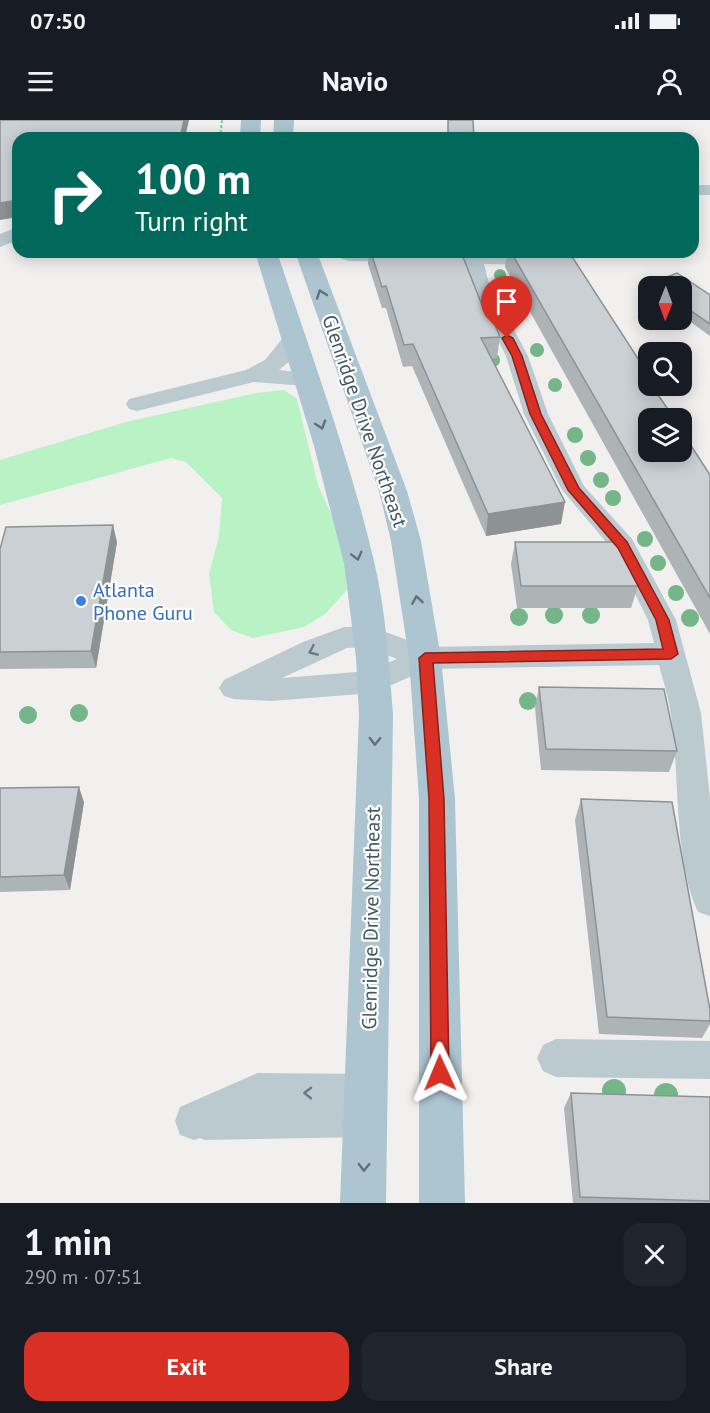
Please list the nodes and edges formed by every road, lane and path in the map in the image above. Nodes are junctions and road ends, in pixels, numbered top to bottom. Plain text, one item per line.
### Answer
1 (268, 258) edge
2 (308, 258) edge
3 (472, 258) edge
4 (507, 258) edge
5 (542, 259) edge
6 (294, 339) junction
7 (254, 375) junction
8 (306, 379) junction
9 (137, 404) dead end
10 (369, 636) junction
11 (671, 654) junction
12 (425, 658) junction
13 (374, 682) junction
14 (710, 901) edge
15 (556, 1058) dead end
16 (710, 1060) edge
17 (363, 1203) edge
18 (442, 1203) edge

1 - 6 main road, Glenridge Drive Northeast
12 -> 2 main road, Glenridge Drive Northeast
3 - 11 street
4 - 5 street
6 - 7 street
6 - 8 main road, Glenridge Drive Northeast
7 - 8 street
7 - 9 street
8 -> 10 main road, Glenridge Drive Northeast
10 - 12 street
10 - 13 main road, Glenridge Drive Northeast
10 -> 13 street
11 - 12 street
11 - 14 street
12 - 13 street
12 - 18 main road, Glenridge Drive Northeast
13 -> 17 main road, Glenridge Drive Northeast
15 - 16 street

